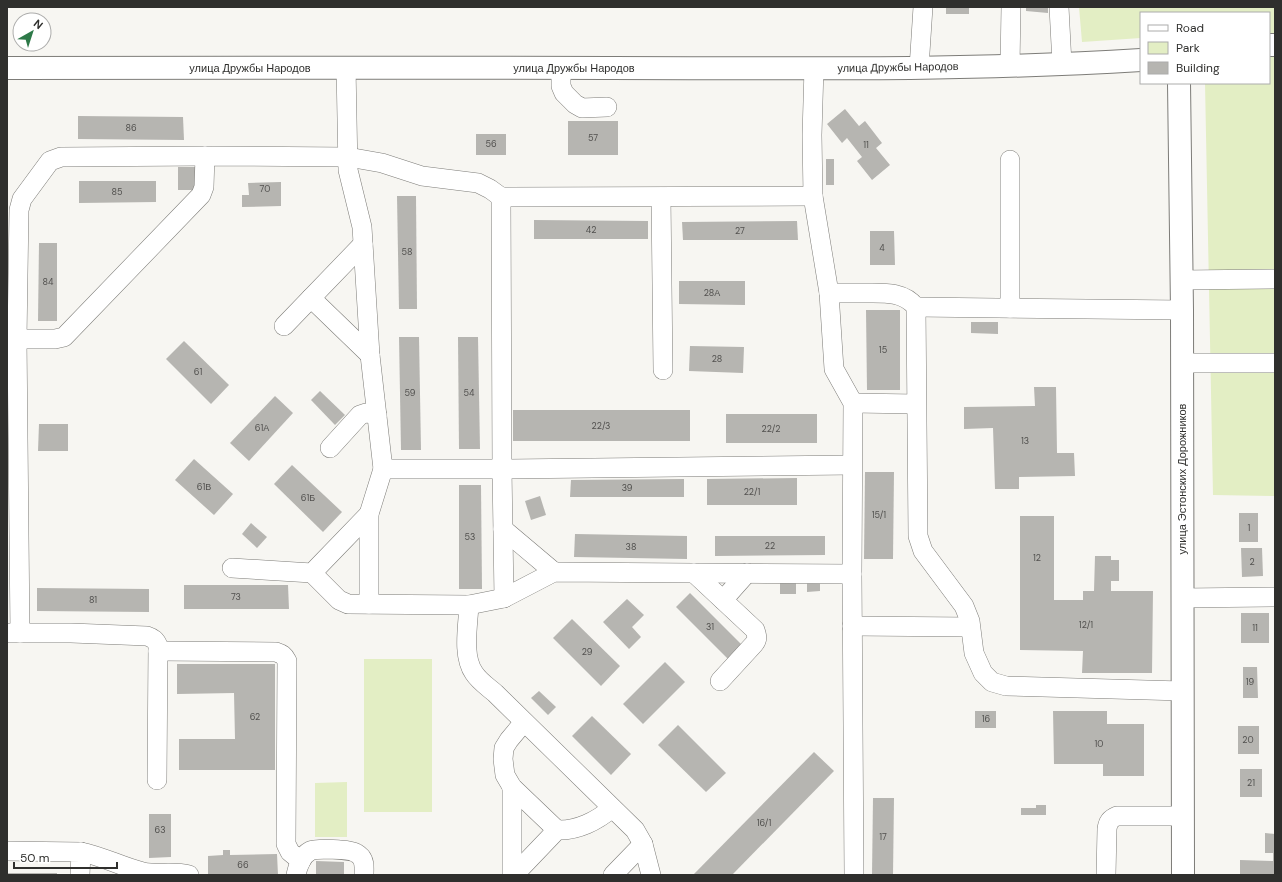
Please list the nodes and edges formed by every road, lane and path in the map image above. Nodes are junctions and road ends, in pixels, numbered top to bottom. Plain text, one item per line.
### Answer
1 (923, 7) edge
2 (1011, 7) edge
3 (1060, 7) edge
4 (1140, 60) edge
5 (1062, 64) junction
6 (1010, 66) junction
7 (346, 67) junction
8 (7, 68) edge
9 (561, 68) junction
10 (814, 68) junction
11 (919, 68) junction
12 (1179, 84) edge
13 (607, 108) dead end
14 (205, 156) junction
15 (348, 157) junction
16 (1010, 160) dead end
17 (813, 196) junction
18 (661, 197) junction
19 (501, 198) junction
20 (363, 244) junction
21 (1275, 279) edge
22 (1181, 280) junction
23 (829, 293) junction
24 (311, 298) junction
25 (916, 307) junction
26 (1010, 308) junction
27 (1182, 310) junction
28 (284, 326) dead end
29 (12, 339) edge
30 (370, 355) junction
31 (1182, 363) junction
32 (1275, 363) edge
33 (663, 370) dead end
34 (853, 404) junction
35 (916, 404) junction
36 (377, 415) junction
37 (330, 448) dead end
38 (852, 465) junction
39 (382, 469) junction
40 (502, 469) junction
41 (369, 514) junction
42 (503, 530) junction
43 (232, 568) dead end
44 (554, 572) junction
45 (312, 573) junction
46 (694, 573) junction
47 (747, 573) junction
48 (852, 574) junction
49 (1275, 597) edge
50 (504, 598) junction
51 (1182, 598) junction
52 (723, 600) junction
53 (369, 604) junction
54 (469, 605) junction
55 (852, 626) junction
56 (970, 627) junction
57 (14, 633) edge
58 (158, 651) junction
59 (720, 681) dead end
60 (1182, 691) junction
61 (524, 722) junction
62 (157, 780) dead end
63 (512, 787) junction
64 (612, 808) junction
65 (1183, 816) junction
66 (557, 830) junction
67 (643, 844) junction
68 (7, 851) edge
69 (81, 852) junction
70 (298, 868) edge
71 (80, 875) edge
72 (190, 875) edge
73 (364, 875) edge
74 (513, 875) edge
75 (613, 875) edge
76 (651, 875) edge
77 (854, 875) edge
78 (1106, 875) edge
79 (1183, 875) edge

1 - 11 street
2 - 6 street
3 - 5 street
4 - 5 main road, улица Дружбы Народов
5 - 6 main road, улица Дружбы Народов
6 - 11 main road, улица Дружбы Народов
7 - 8 main road, улица Дружбы Народов
7 - 9 main road, улица Дружбы Народов
7 - 15 street
9 - 10 main road, улица Дружбы Народов
9 - 13 street
10 - 11 main road, улица Дружбы Народов
10 - 17 street
12 - 22 main road, улица Эстонских Дорожников
14 - 15 street
14 - 29 street
14 - 29 street
15 - 19 street
15 - 20 street
16 - 26 street
17 - 18 street
17 - 23 street
18 - 19 street
18 - 33 street
19 - 40 street
20 - 24 street
20 - 30 street
21 - 22 street
22 - 27 main road, улица Эстонских Дорожников
23 - 25 street
23 - 34 street
24 - 28 street
24 - 30 street
25 - 26 street
25 - 35 street
26 - 27 street
27 - 31 main road, улица Эстонских Дорожников
29 - 57 street
30 - 36 street
31 - 32 street
31 - 51 main road, улица Эстонских Дорожников
34 - 35 street
34 - 38 street
35 - 56 street
36 - 37 street
36 - 39 street
38 - 40 street
38 - 48 street
39 - 40 street
39 - 41 street
40 - 42 street
41 - 45 street
41 - 53 street
42 - 44 street
42 - 50 street
43 - 45 street
44 - 46 street
44 - 50 street
45 - 53 street
46 - 47 street
46 - 52 street
47 - 48 street
47 - 52 street
48 - 55 street
49 - 51 street
50 - 54 street
51 - 60 main road, улица Эстонских Дорожников
52 - 59 street
53 - 54 street
54 - 61 street
55 - 56 street
55 - 77 street
56 - 60 street
57 - 58 street
58 - 62 street
58 - 70 street
60 - 65 main road, улица Эстонских Дорожников
61 - 63 street
61 - 64 street
63 - 66 street
63 - 74 street
64 - 66 street
64 - 67 street
65 - 78 street
65 - 79 main road, улица Эстонских Дорожников
66 - 74 street
67 - 75 street
67 - 76 street
68 - 69 street
69 - 71 street
69 - 72 street
70 - 73 street

